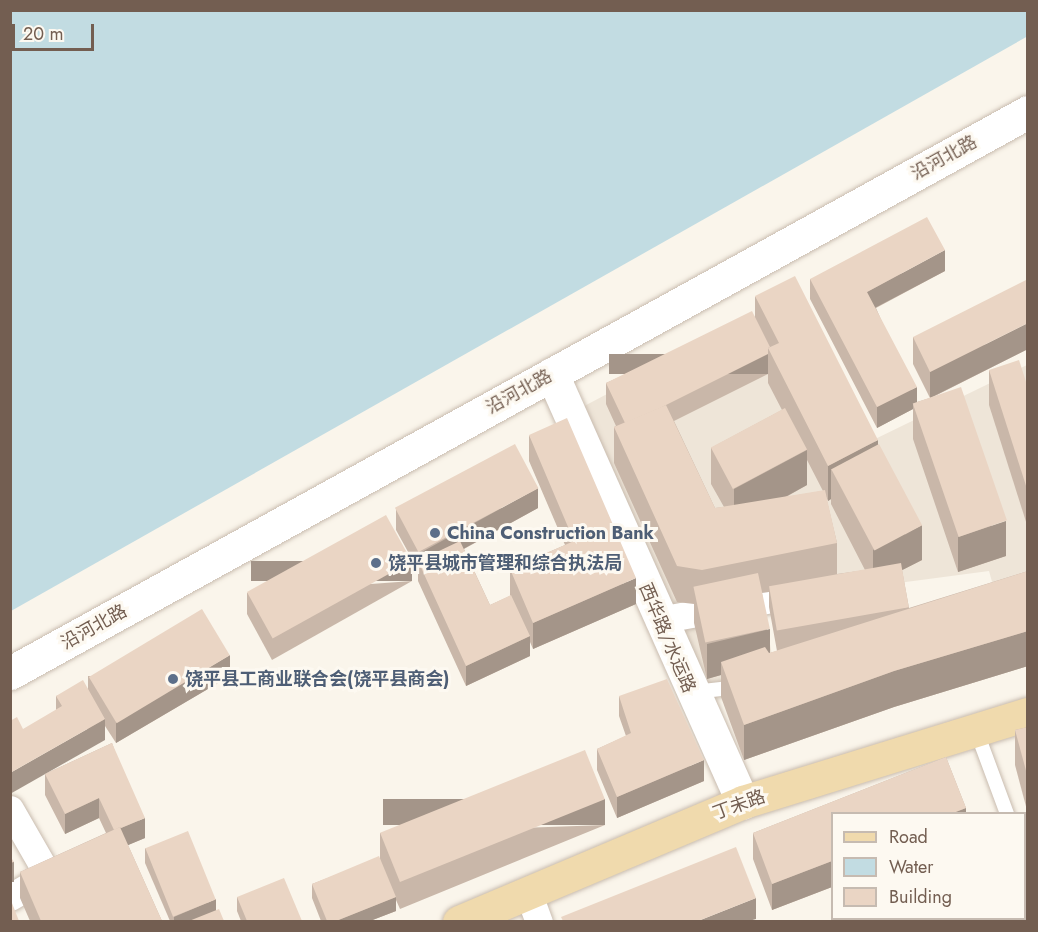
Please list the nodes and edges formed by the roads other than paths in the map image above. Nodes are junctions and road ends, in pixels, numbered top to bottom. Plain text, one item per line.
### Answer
1 (1028, 112) edge
2 (552, 374) junction
3 (832, 589) edge
4 (659, 620) junction
5 (10, 673) edge
6 (755, 685) edge
7 (690, 693) junction
8 (1028, 714) edge
9 (976, 730) junction
10 (743, 802) junction
11 (10, 809) edge
12 (1007, 812) edge
13 (10, 897) edge
14 (10, 905) edge
15 (533, 907) edge
16 (18, 921) edge
17 (459, 921) edge

1 - 2 street, 沿河北路
2 - 4 street, 西华路/水运路
2 - 5 street, 沿河北路
3 - 4 street
4 - 7 street, 西华路/水运路
6 - 7 lane
7 - 10 street, 西华路/水运路
8 - 9 main road, 丁未路
9 - 10 main road, 丁未路
9 - 12 lane
10 - 15 main road, 丁未路
11 - 13 street
14 - 16 street
15 - 17 main road, 丁未路

